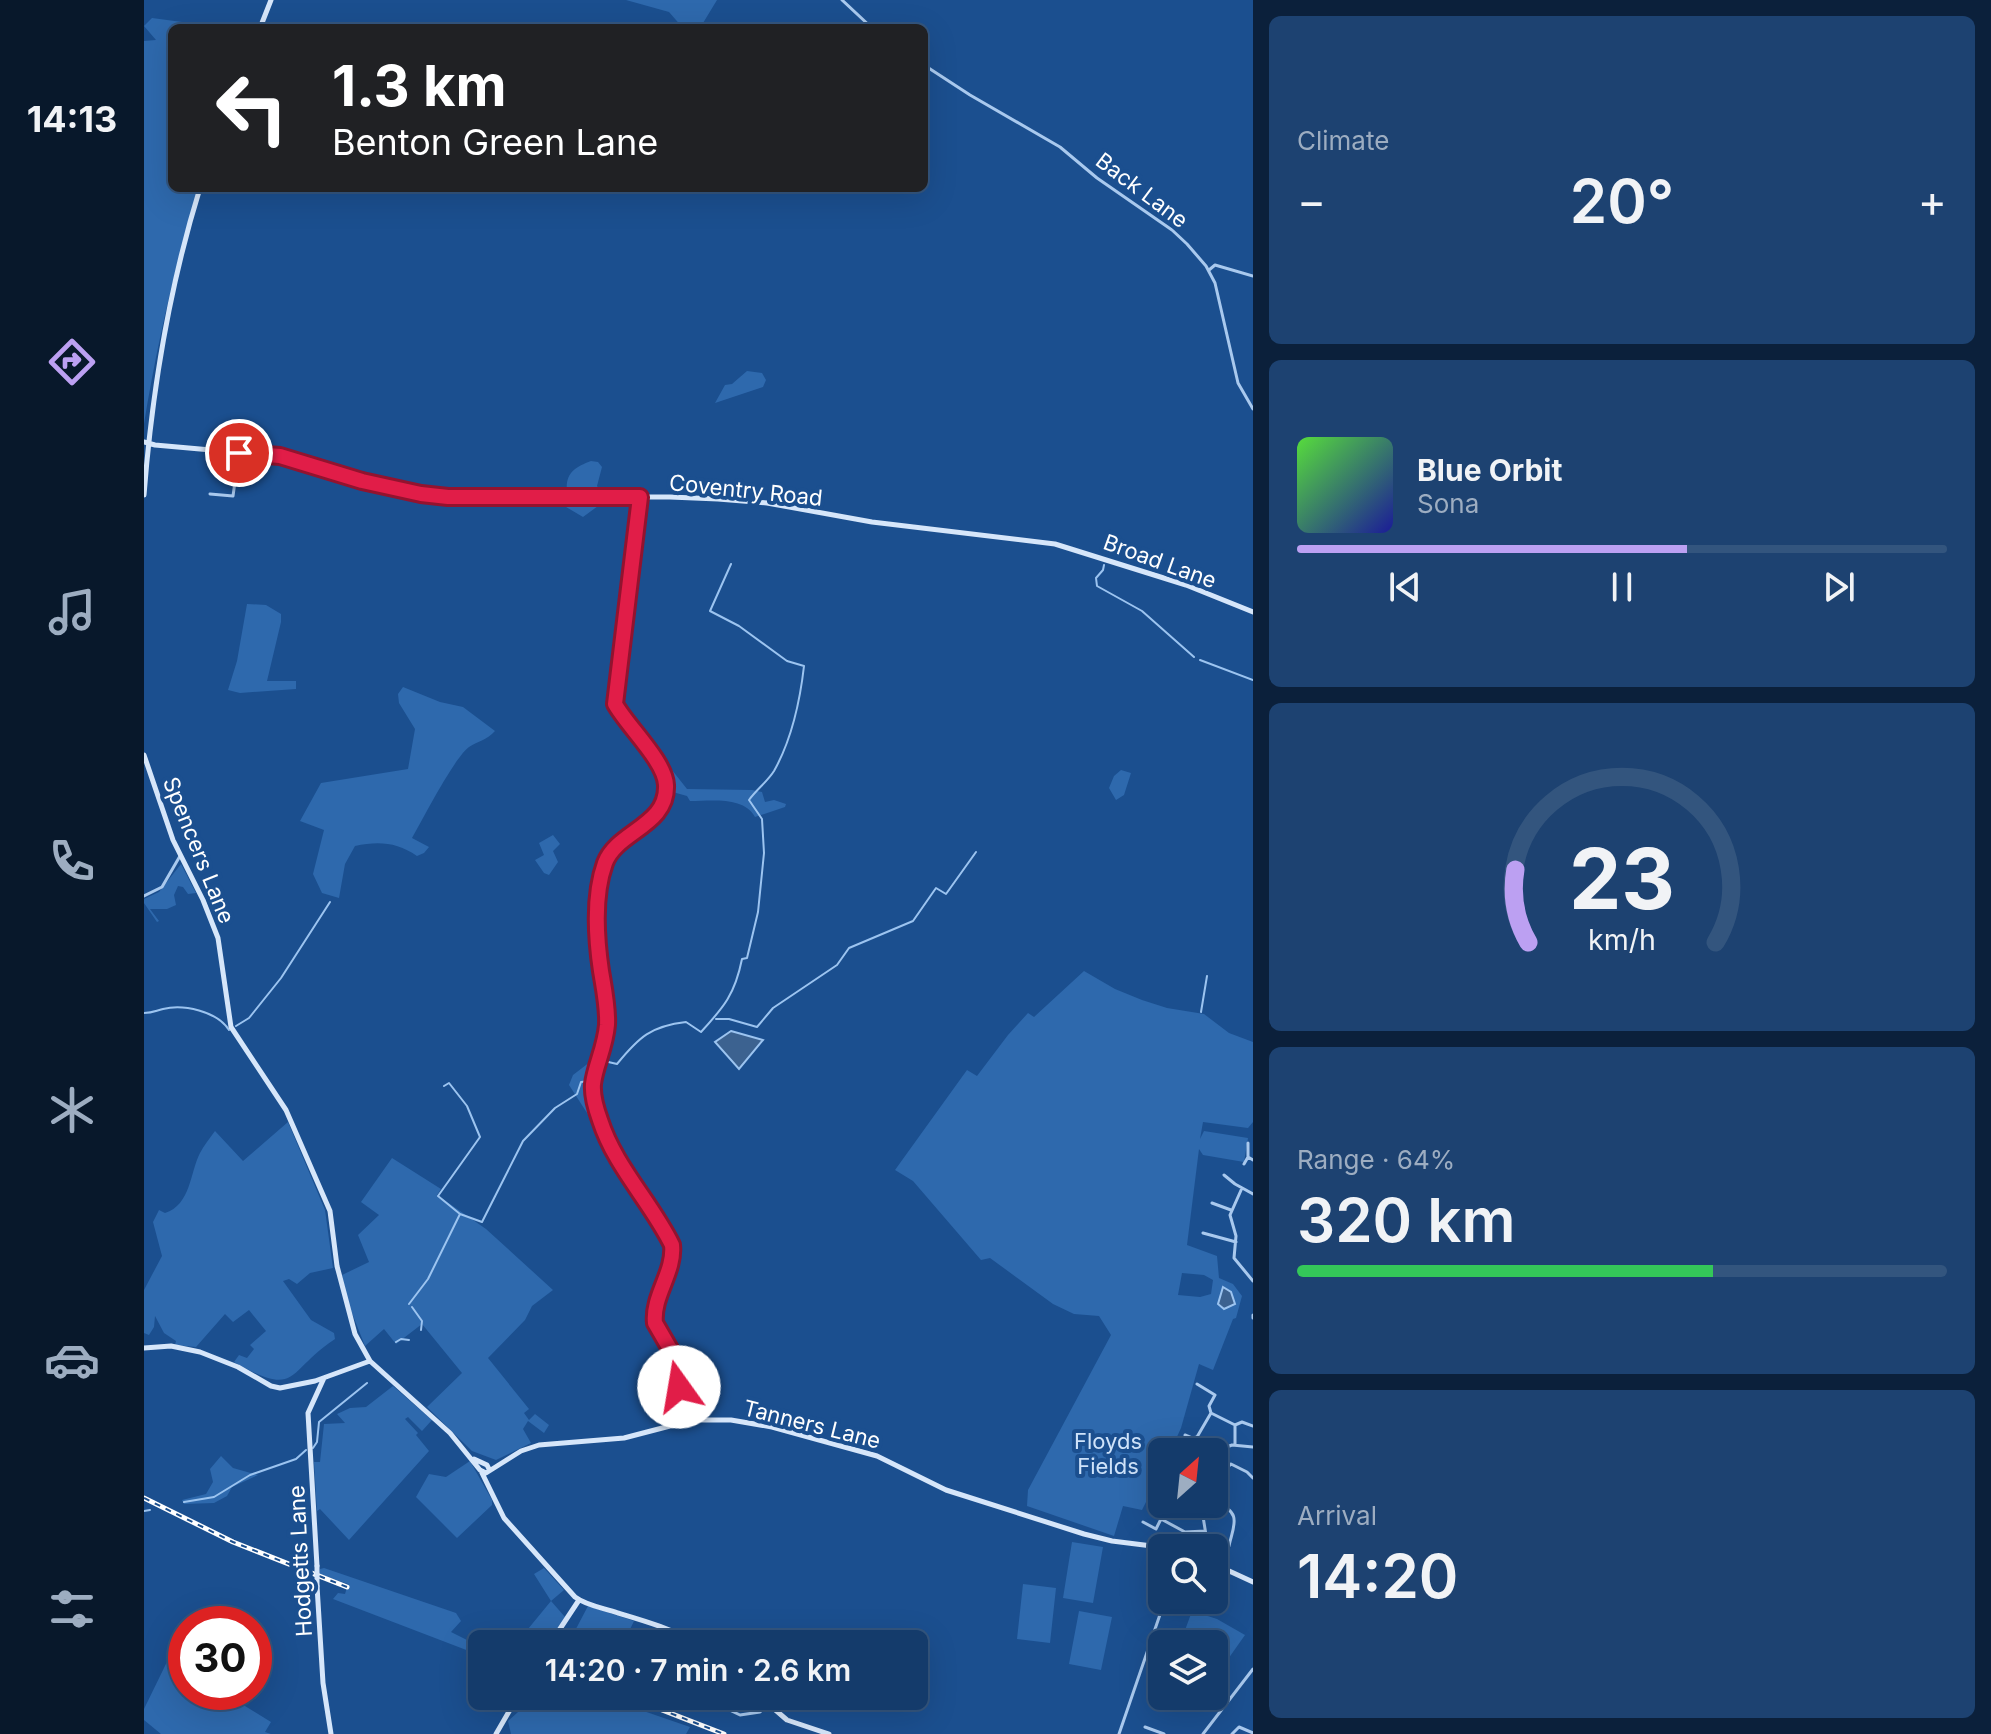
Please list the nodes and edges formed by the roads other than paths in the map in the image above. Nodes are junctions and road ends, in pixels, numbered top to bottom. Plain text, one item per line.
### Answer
1 (271, 0) edge
2 (842, 0) edge
3 (262, 24) edge
4 (868, 24) edge
5 (928, 68) edge
6 (199, 192) edge
7 (1209, 270) junction
8 (1253, 276) edge
9 (1253, 409) edge
10 (147, 443) edge
11 (239, 453) junction
12 (210, 494) dead end
13 (144, 495) edge
14 (640, 497) junction
15 (1056, 544) joint
16 (1253, 612) edge
17 (144, 755) edge
18 (180, 856) junction
19 (144, 896) edge
20 (1248, 1143) dead end
21 (1248, 1157) junction
22 (1253, 1160) edge
23 (1244, 1164) dead end
24 (1225, 1169) dead end
25 (1218, 1174) dead end
26 (1224, 1175) junction
27 (1242, 1188) junction
28 (1253, 1194) edge
29 (1212, 1203) dead end
30 (1231, 1210) junction
31 (1203, 1233) dead end
32 (1236, 1242) junction
33 (1253, 1281) edge
34 (144, 1348) edge
35 (370, 1361) junction
36 (1197, 1384) dead end
37 (317, 1385) junction
38 (1211, 1413) junction
39 (673, 1423) junction
40 (1235, 1425) junction
41 (1253, 1426) edge
42 (1185, 1435) dead end
43 (1235, 1444) junction
44 (1228, 1447) edge
45 (1253, 1447) edge
46 (1228, 1462) edge
47 (484, 1469) junction
48 (1253, 1478) edge
49 (1228, 1510) edge
50 (1203, 1518) edge
51 (1161, 1519) joint
52 (1143, 1522) dead end
53 (1205, 1531) junction
54 (1205, 1534) edge
55 (1228, 1544) edge
56 (1148, 1546) edge
57 (1228, 1570) edge
58 (1253, 1582) edge
59 (579, 1600) junction
60 (1160, 1614) edge
61 (559, 1630) edge
62 (669, 1630) edge
63 (1253, 1669) edge
64 (510, 1710) edge
65 (730, 1710) edge
66 (762, 1710) edge
67 (774, 1710) edge
68 (1145, 1727) dead end
69 (1253, 1733) edge
70 (331, 1734) edge
71 (496, 1734) edge
72 (829, 1734) edge
73 (1119, 1734) edge
74 (1164, 1734) edge
75 (1203, 1734) edge
76 (1232, 1734) edge

1 - 3 street
2 - 4 street
5 - 7 street, Back Lane
6 - 10 street
7 - 8 street
7 - 9 street, Back Lane
10 - 11 street, Coventry Road
10 - 13 street
11 - 12 street
11 - 14 street, Coventry Road
14 - 15 street, Coventry Road
14 - 39 street
15 - 16 street, Broad Lane
17 - 18 street, Spencers Lane
18 - 19 street
18 - 35 street, Spencers Lane
20 - 21 street
21 - 22 street
21 - 23 street
24 - 26 street
25 - 26 street
26 - 27 street
27 - 28 street
27 - 30 street
29 - 30 street
30 - 32 street
31 - 32 street
32 - 33 street
34 - 37 street
35 - 37 street, Hodgetts Lane
35 - 47 street, Spencers Lane
36 - 38 street
37 - 70 street, Hodgetts Lane, bridge
38 - 40 street
38 - 42 street
39 - 47 street, Tanners Lane
39 - 56 street, Tanners Lane
40 - 41 street
40 - 43 street
43 - 44 street
43 - 45 street
46 - 48 street
47 - 59 street, Spencers Lane
49 - 55 street
50 - 53 street
51 - 52 street
51 - 53 street
53 - 54 street
57 - 58 street
59 - 61 street
59 - 62 street
60 - 73 street
63 - 75 street
64 - 71 street
65 - 66 street
67 - 72 street
68 - 74 street
69 - 76 street

